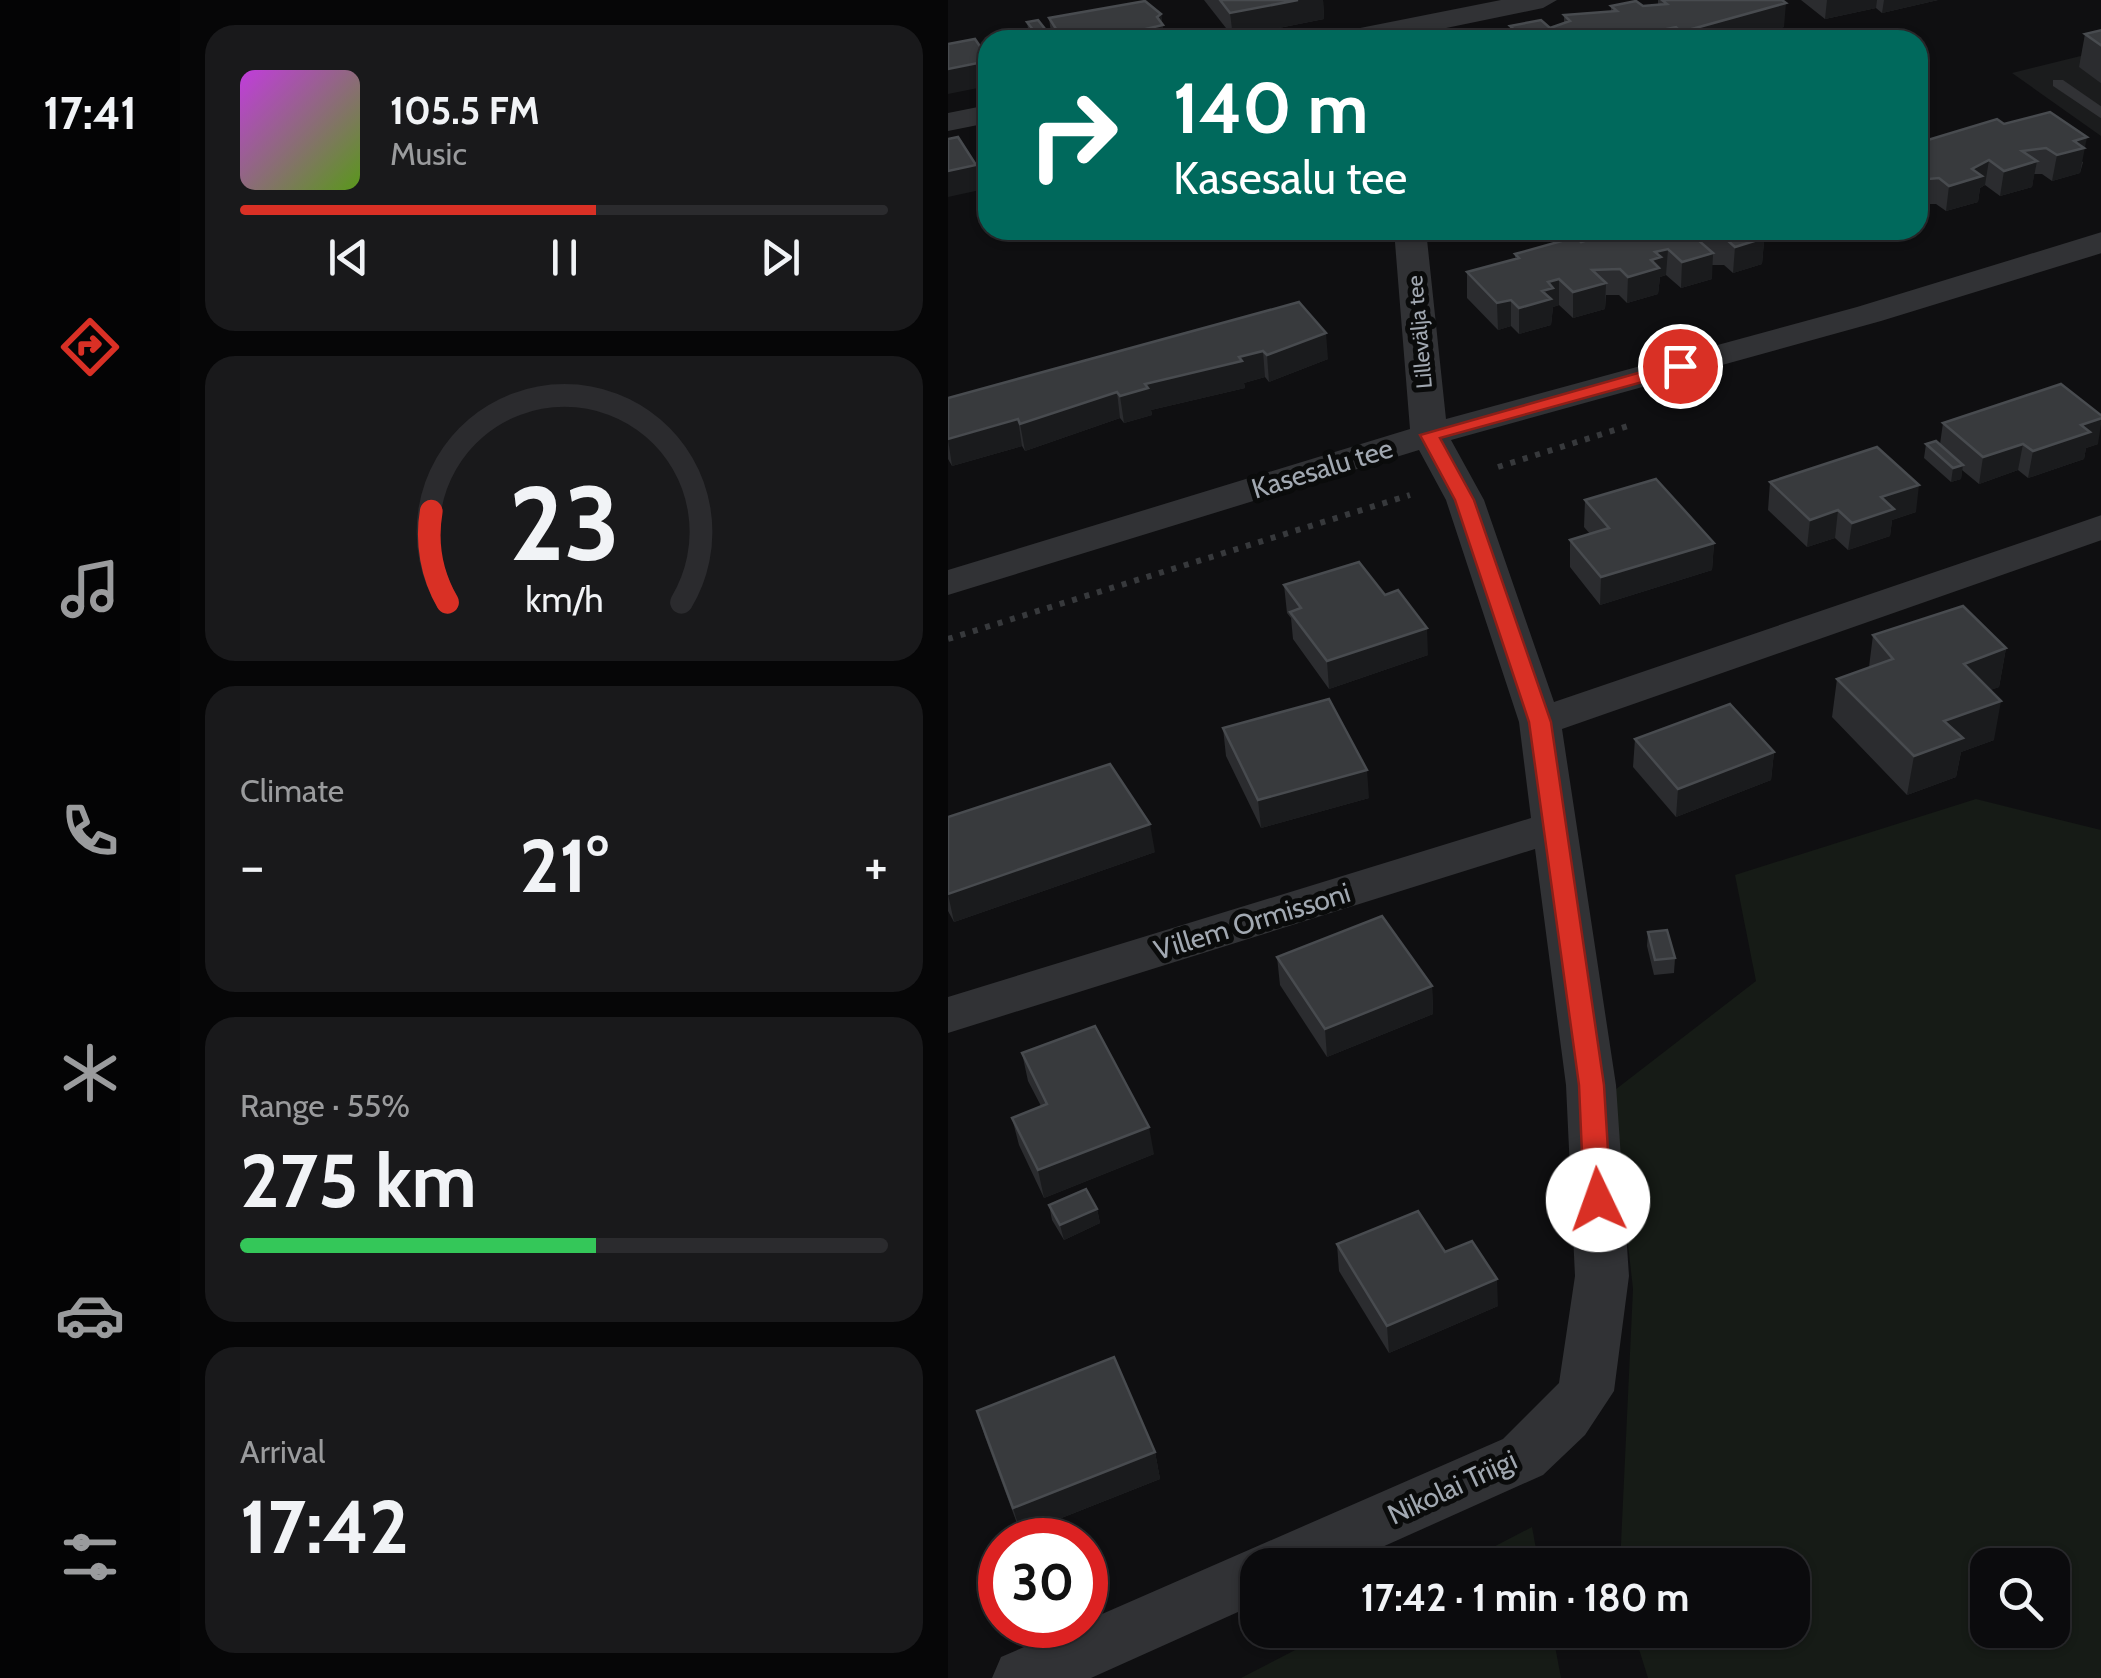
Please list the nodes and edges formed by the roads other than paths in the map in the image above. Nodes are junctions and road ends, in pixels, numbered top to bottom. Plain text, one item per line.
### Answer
1 (1390, 0) edge
2 (1543, 0) edge
3 (1391, 30) edge
4 (1413, 30) edge
5 (2058, 83) dead end
6 (2102, 115) edge
7 (978, 116) edge
8 (948, 122) edge
9 (1411, 240) edge
10 (2102, 242) edge
11 (1429, 435) junction
12 (2095, 538) edge
13 (948, 584) edge
14 (1540, 722) junction
15 (1556, 827) junction
16 (948, 1016) edge
17 (1316, 1548) edge
18 (1240, 1582) edge
19 (1023, 1678) edge

1 - 3 street
2 - 4 street
5 - 6 lane
7 - 8 street
9 - 11 street, Lillevälja tee
10 - 11 street, Kasesalu tee
11 - 13 street, Kasesalu tee
11 - 14 street, Nikolai Triigi
12 - 14 street
14 - 15 street, Nikolai Triigi
15 - 16 street, Villem Ormissoni
15 - 17 street, Nikolai Triigi
18 - 19 street

